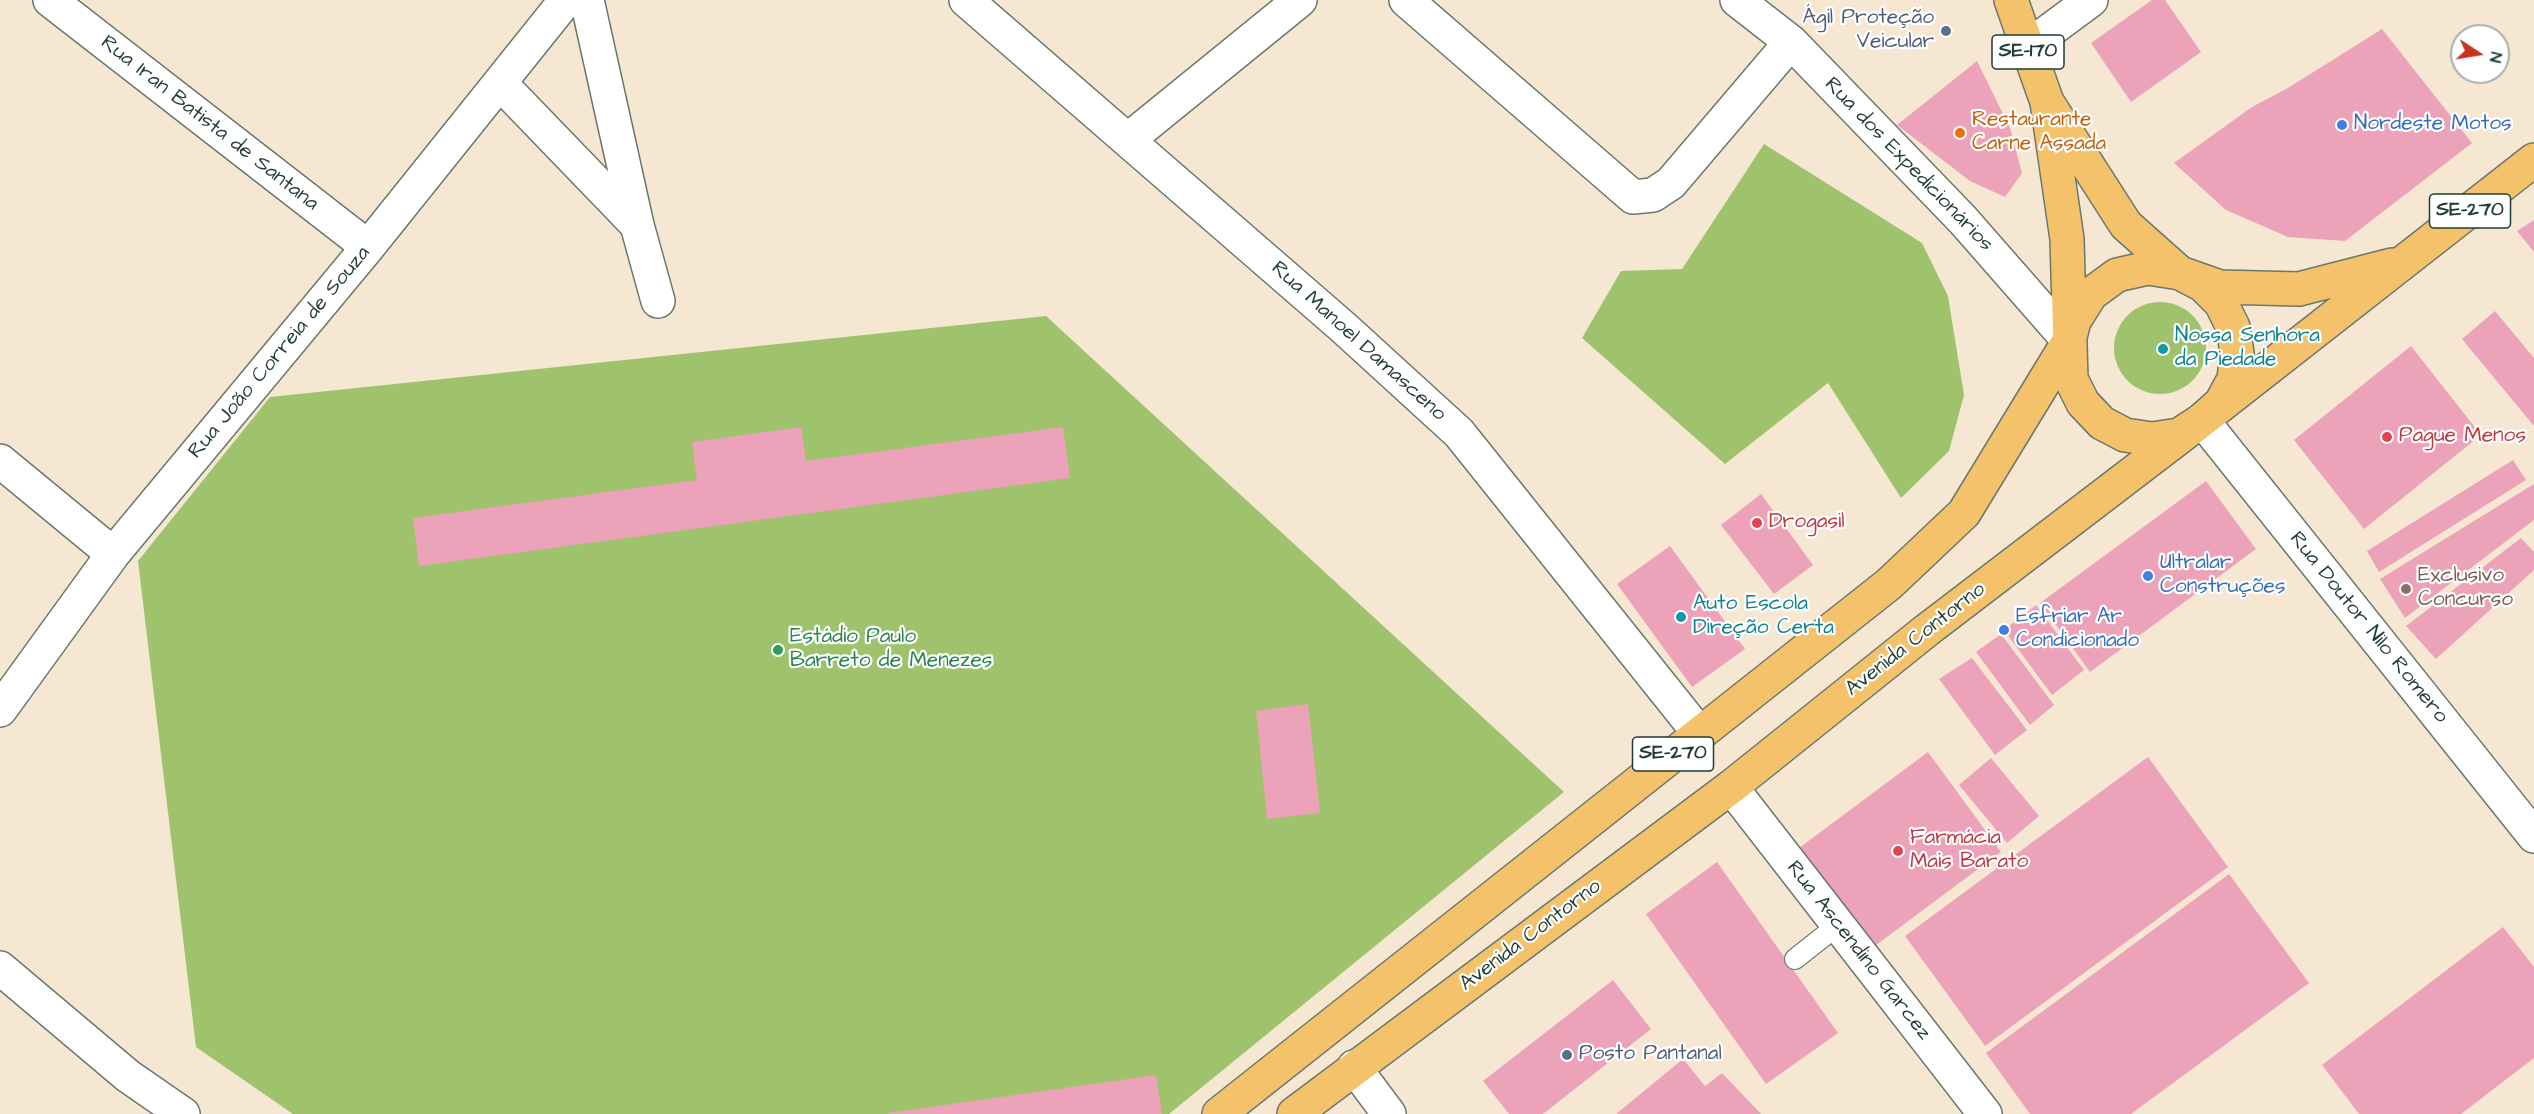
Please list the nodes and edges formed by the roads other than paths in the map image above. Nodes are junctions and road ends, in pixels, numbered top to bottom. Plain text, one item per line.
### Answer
1 (50, 0) edge
2 (566, 0) edge
3 (587, 0) edge
4 (966, 0) edge
5 (1300, 0) edge
6 (1406, 0) edge
7 (1737, 0) edge
8 (2011, 0) edge
9 (2091, 0) edge
10 (1791, 42) junction
11 (2026, 48) junction
12 (500, 83) junction
13 (2048, 102) junction
14 (1129, 139) junction
15 (2534, 160) edge
16 (637, 225) junction
17 (368, 248) junction
18 (2406, 262) junction
19 (2180, 273) junction
20 (658, 301) dead end
21 (2069, 341) junction
22 (2202, 420) junction
23 (0, 460) edge
24 (113, 554) junction
25 (0, 710) edge
26 (1699, 734) junction
27 (1731, 787) junction
28 (2534, 836) edge
29 (1838, 925) junction
30 (1794, 959) dead end
31 (0, 968) edge
32 (1354, 1067) junction
33 (183, 1114) edge
34 (1219, 1114) edge
35 (1293, 1114) edge
36 (1389, 1114) edge
37 (1985, 1114) edge

1 - 17 street, Rua Iran Batista de Santana
2 - 12 street, Rua João Correia de Souza
3 - 16 street
4 - 14 street, Rua Manoel Damasceno
5 - 14 street
6 - 10 street
7 - 10 street, Rua dos Expedicionários
8 - 11 main road, SE-170
9 - 11 street
10 - 21 street, Rua dos Expedicionários
11 - 13 main road, SE-170
12 - 16 street
12 - 17 street, Rua João Correia de Souza
13 - 19 main road
13 - 21 main road
14 - 26 street, Rua Manoel Damasceno
15 - 18 main road, Avenida Contorno / SE-270
16 - 20 street
17 - 24 street, Rua João Correia de Souza
18 - 19 main road
18 - 22 main road, Avenida Contorno / SE-270
19 - 21 main road
19 - 22 main road
21 - 22 main road
21 - 26 main road, SE-270
22 - 27 main road, Avenida Contorno / SE-270
22 - 28 street, Rua Doutor Nilo Romero
23 - 24 street
24 - 25 street, Rua João Correia de Souza
26 - 34 main road, SE-270
27 - 29 street, Rua Ascendino Garcez
27 - 32 main road, Avenida Contorno / SE-270
29 - 30 lane
29 - 37 street, Rua Ascendino Garcez
31 - 33 street
32 - 35 main road, Avenida Contorno / SE-270
32 - 36 street

